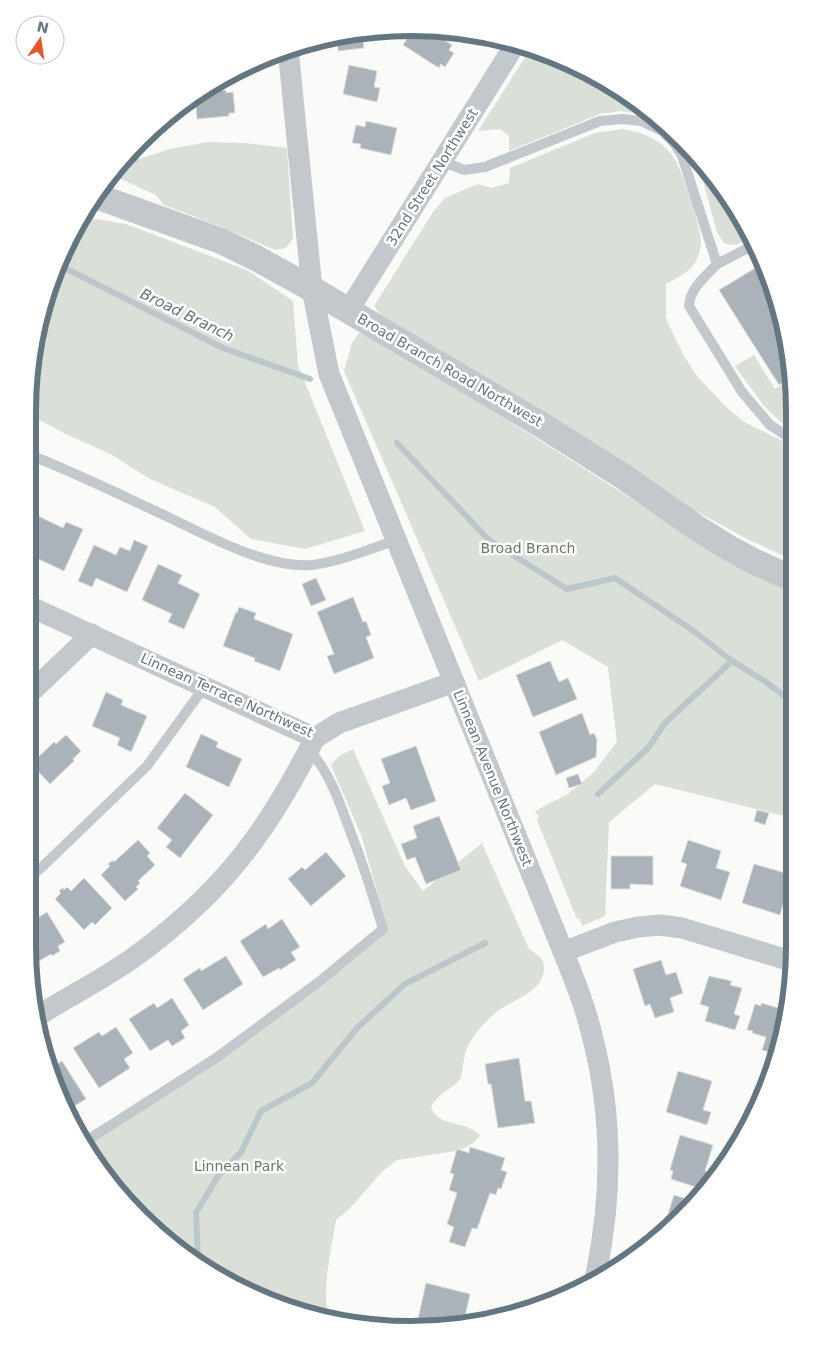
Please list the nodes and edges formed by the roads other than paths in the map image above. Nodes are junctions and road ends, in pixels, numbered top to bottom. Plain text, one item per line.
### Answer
1 (512, 50) edge
2 (289, 57) edge
3 (660, 131) edge
4 (676, 146) edge
5 (442, 161) junction
6 (102, 198) edge
7 (748, 248) edge
8 (717, 264) junction
9 (312, 289) junction
10 (348, 311) junction
11 (786, 435) edge
12 (36, 457) edge
13 (396, 540) junction
14 (786, 576) edge
15 (36, 609) edge
16 (92, 634) junction
17 (454, 682) junction
18 (205, 686) junction
19 (36, 687) edge
20 (312, 744) junction
21 (36, 872) edge
22 (563, 952) junction
23 (785, 959) edge
24 (42, 1013) edge
25 (90, 1139) edge
26 (595, 1272) edge

1 - 5 street, 32nd Street Northwest
2 - 9 street
3 - 5 lane
4 - 8 lane
5 - 10 street, 32nd Street Northwest
6 - 9 street, Broad Branch Road Northwest
7 - 8 lane
8 - 11 lane
9 - 10 street, Broad Branch Road Northwest
9 - 13 street, Linnean Avenue Northwest
10 - 14 street, Broad Branch Road Northwest
12 - 13 lane
13 - 17 street, Linnean Avenue Northwest
15 - 16 street, Linnean Terrace Northwest
16 - 18 street, Linnean Terrace Northwest
16 - 19 street
17 - 20 street, Linnean Terrace Northwest
17 - 22 street, Linnean Avenue Northwest
18 - 20 street, Linnean Terrace Northwest
18 - 21 lane
20 - 24 street
20 - 25 lane
22 - 23 street
22 - 26 street, Linnean Avenue Northwest

